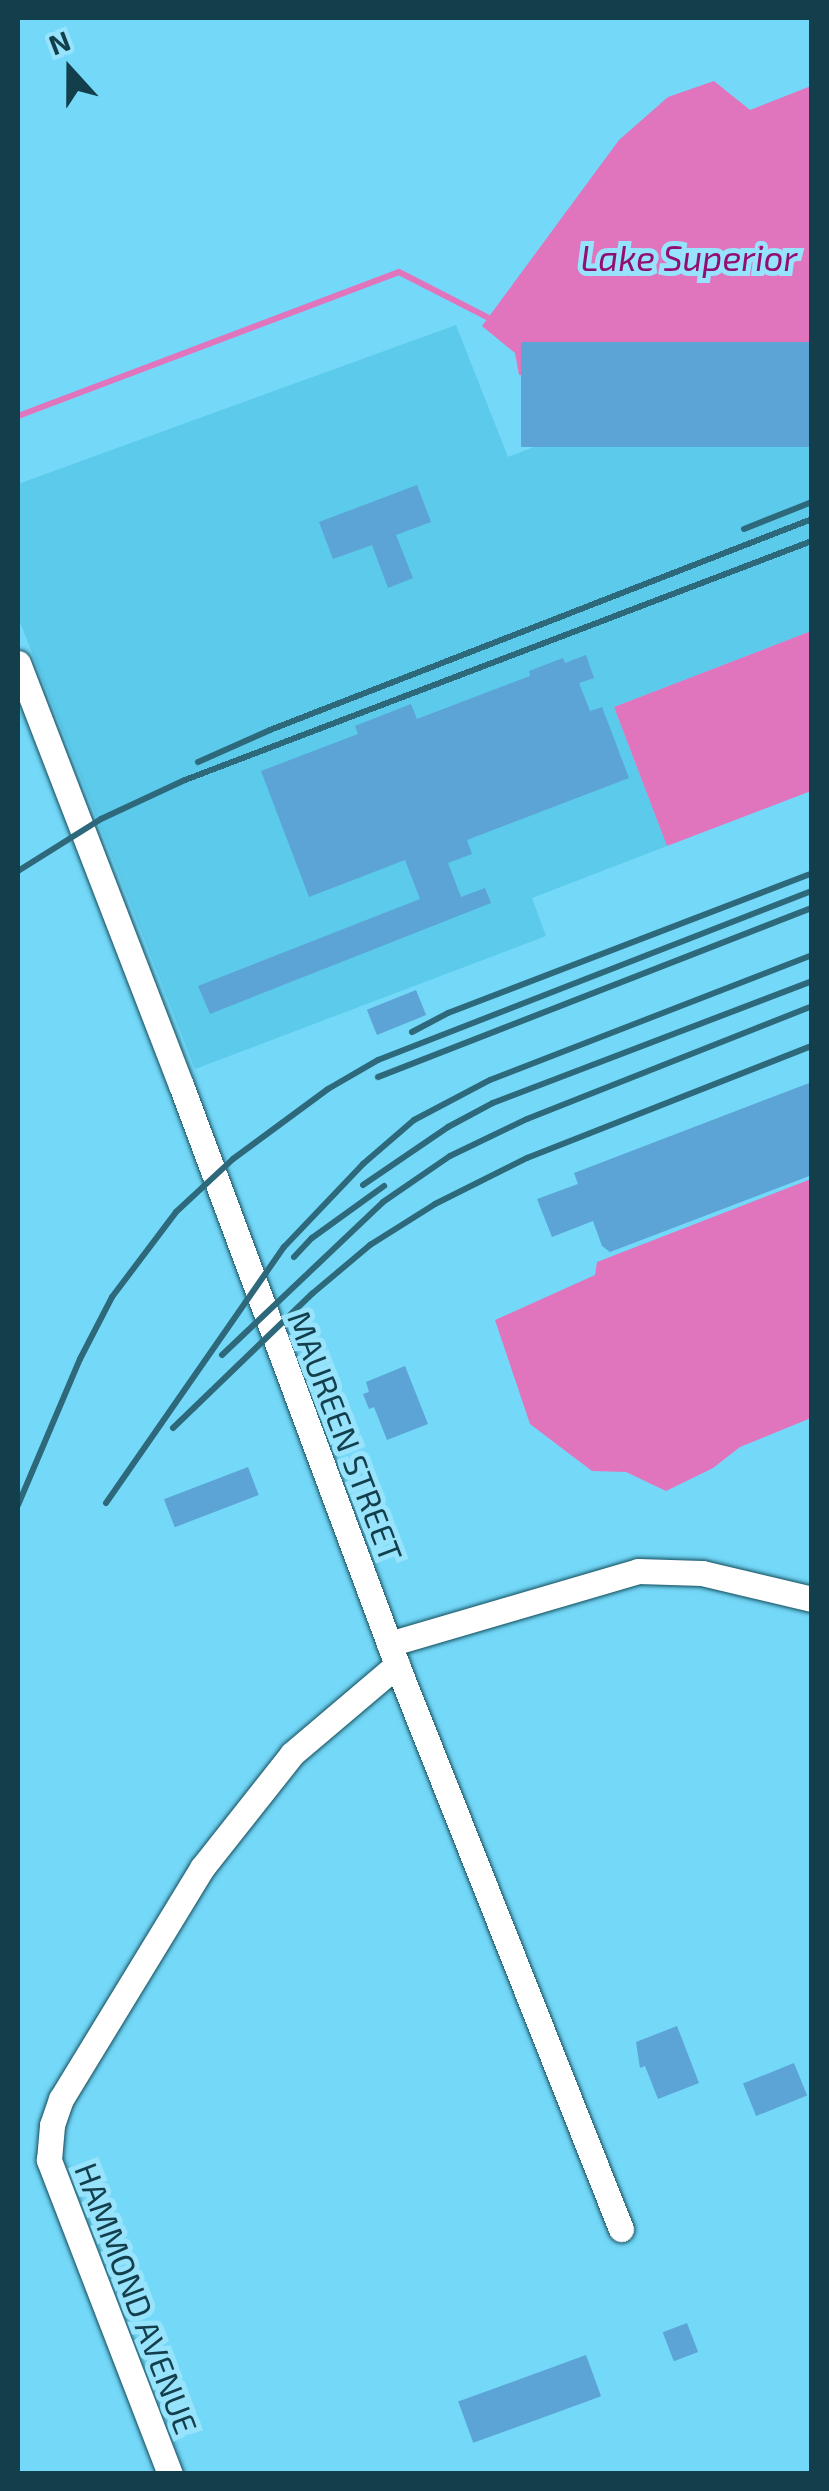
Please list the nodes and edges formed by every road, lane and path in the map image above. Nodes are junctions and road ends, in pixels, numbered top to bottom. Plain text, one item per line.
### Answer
1 (18, 662) edge
2 (812, 1598) edge
3 (393, 1655) junction
4 (620, 2229) dead end
5 (170, 2474) edge

1 - 3 street, MAUREEN STREET
2 - 3 street
3 - 4 street, MAUREEN STREET
3 - 5 street, HAMMOND AVENUE

